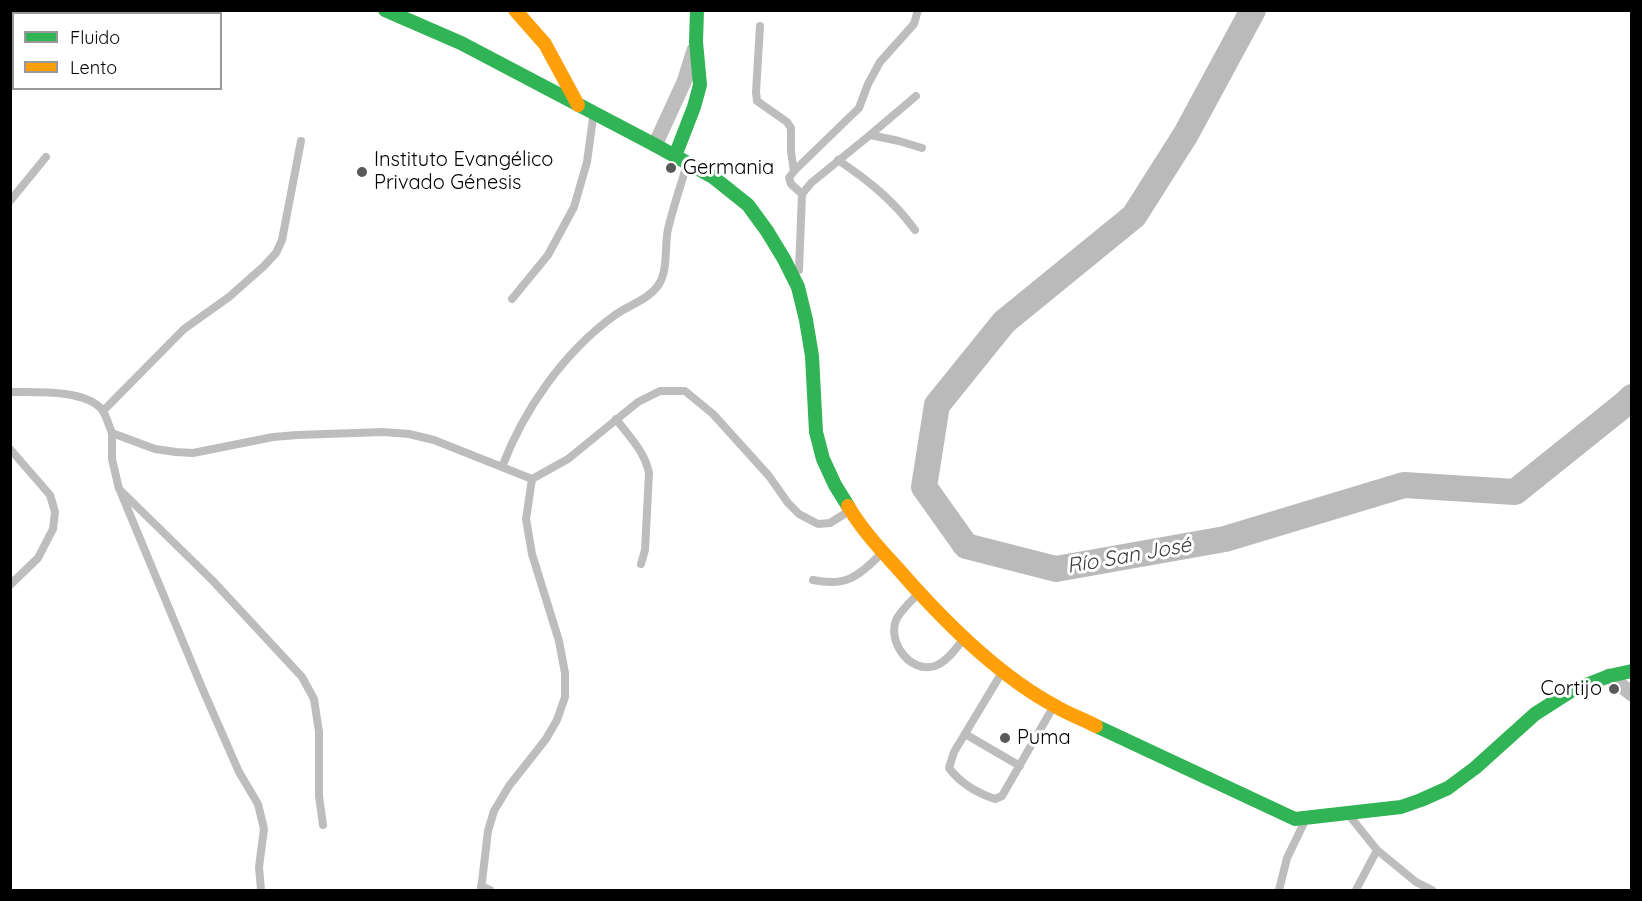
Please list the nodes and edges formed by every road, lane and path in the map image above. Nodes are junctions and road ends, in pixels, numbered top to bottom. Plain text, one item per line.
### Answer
1 (385, 10) edge
2 (515, 10) edge
3 (697, 10) edge
4 (918, 10) edge
5 (760, 26) dead end
6 (696, 42) junction
7 (916, 96) dead end
8 (578, 105) junction
9 (593, 113) junction
10 (870, 135) junction
11 (301, 141) dead end
12 (655, 145) junction
13 (922, 148) dead end
14 (46, 158) dead end
15 (681, 159) junction
16 (838, 160) junction
17 (794, 171) junction
18 (802, 194) junction
19 (10, 201) edge
20 (915, 230) dead end
21 (798, 287) junction
22 (513, 299) dead end
23 (10, 392) edge
24 (103, 411) junction
25 (616, 419) junction
26 (112, 433) junction
27 (10, 449) edge
28 (502, 467) junction
29 (532, 479) junction
30 (119, 489) junction
31 (850, 510) junction
32 (883, 552) junction
33 (641, 564) dead end
34 (813, 580) dead end
35 (10, 585) edge
36 (920, 593) junction
37 (965, 638) junction
38 (1003, 670) junction
39 (1632, 671) edge
40 (1609, 676) junction
41 (1632, 694) edge
42 (1054, 706) junction
43 (965, 734) junction
44 (1020, 766) junction
45 (1347, 813) junction
46 (1306, 818) junction
47 (323, 825) dead end
48 (1377, 850) junction
49 (481, 888) edge
50 (261, 891) edge
51 (490, 891) edge
52 (1279, 891) edge
53 (1356, 891) edge
54 (1432, 891) edge

1 - 8 main road
2 - 8 main road
3 - 6 main road
4 - 17 lane
5 - 17 lane
6 - 12 street
6 - 15 main road
7 - 10 lane
8 - 9 main road
9 - 12 main road
9 - 22 lane
10 - 13 lane
10 - 16 lane
11 - 24 lane
12 - 15 main road
14 - 19 lane
15 - 21 main road
15 - 28 lane
16 - 18 lane
16 - 20 lane
17 - 18 lane
18 - 21 lane
21 - 31 main road
23 - 24 lane
24 - 26 lane
25 - 29 lane
25 - 31 lane
25 - 33 lane
26 - 28 lane
26 - 30 lane
27 - 35 lane
28 - 29 lane
29 - 49 lane
30 - 47 lane
30 - 50 lane
31 - 32 main road
32 - 34 lane
32 - 36 main road
36 - 37 main road
36 - 37 lane
37 - 38 main road
38 - 42 main road
38 - 43 lane
39 - 40 main road
40 - 41 street
40 - 45 main road
42 - 44 lane
42 - 46 main road
43 - 44 lane
43 - 44 lane
45 - 46 main road
45 - 48 lane
46 - 52 lane
48 - 53 lane
48 - 54 lane
49 - 51 lane

